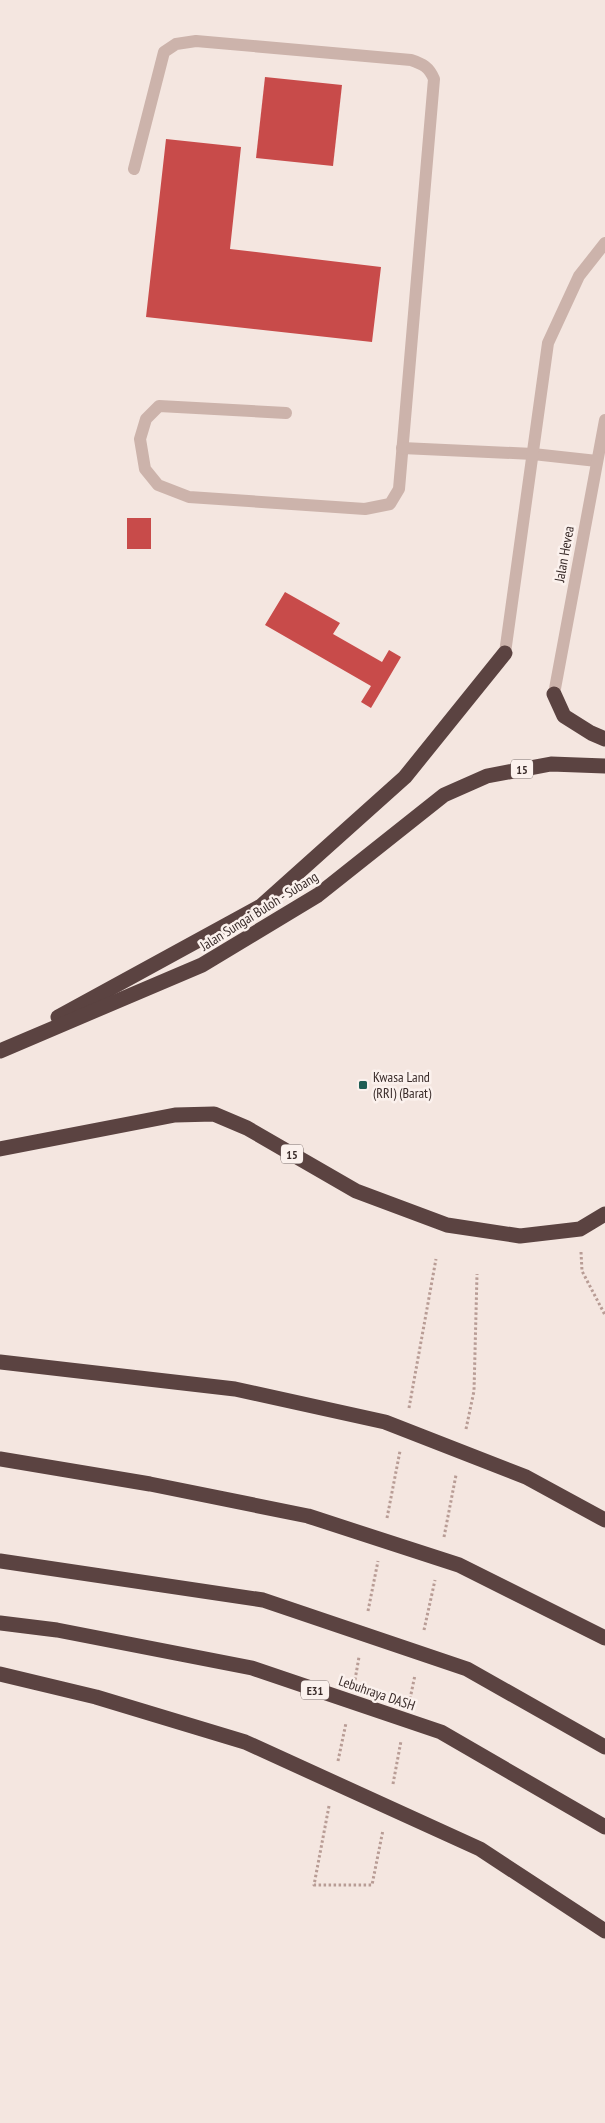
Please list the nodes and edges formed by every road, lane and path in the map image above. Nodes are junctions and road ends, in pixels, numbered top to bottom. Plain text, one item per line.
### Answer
1 (134, 169) dead end
2 (605, 243) edge
3 (286, 413) dead end
4 (605, 420) edge
5 (402, 448) junction
6 (533, 454) junction
7 (596, 461) junction
8 (505, 653) joint
9 (554, 694) joint
10 (605, 739) edge
11 (605, 766) edge
12 (0, 1050) edge
13 (0, 1149) edge
14 (605, 1214) edge
15 (580, 1229) junction
16 (436, 1258) dead end
17 (477, 1274) dead end
18 (605, 1315) edge
19 (0, 1362) edge
20 (407, 1415) dead end
21 (466, 1429) dead end
22 (401, 1444) dead end
23 (0, 1459) edge
24 (458, 1468) dead end
25 (605, 1520) edge
26 (386, 1522) dead end
27 (442, 1546) dead end
28 (380, 1552) dead end
29 (0, 1561) edge
30 (436, 1575) dead end
31 (366, 1620) dead end
32 (0, 1624) edge
33 (424, 1633) dead end
34 (605, 1638) edge
35 (360, 1650) dead end
36 (416, 1672) dead end
37 (0, 1674) edge
38 (353, 1689) dead end
39 (410, 1701) dead end
40 (347, 1718) dead end
41 (402, 1739) dead end
42 (605, 1747) edge
43 (337, 1767) dead end
44 (392, 1788) dead end
45 (332, 1796) dead end
46 (384, 1826) dead end
47 (605, 1827) edge
48 (605, 1930) edge

1 - 5 street
2 - 6 street
3 - 5 street
4 - 7 street, Jalan Hevea
5 - 6 street
6 - 7 street
6 - 8 street
7 - 9 street, Jalan Hevea
8 - 12 highway
9 - 10 highway
11 - 12 highway, Jalan Sungai Buloh - Subang / 15
13 - 15 highway, 15
14 - 15 highway, 15
15 - 18 path
16 - 20 path
17 - 21 path
19 - 25 highway, bridge
22 - 26 path
23 - 34 highway, bridge
24 - 27 path
28 - 31 path
29 - 42 highway, bridge
30 - 33 path
32 - 47 highway, Lebuhraya DASH / E31, bridge
35 - 38 path
36 - 39 path
37 - 48 highway, bridge
40 - 43 path
41 - 44 path
45 - 46 path

